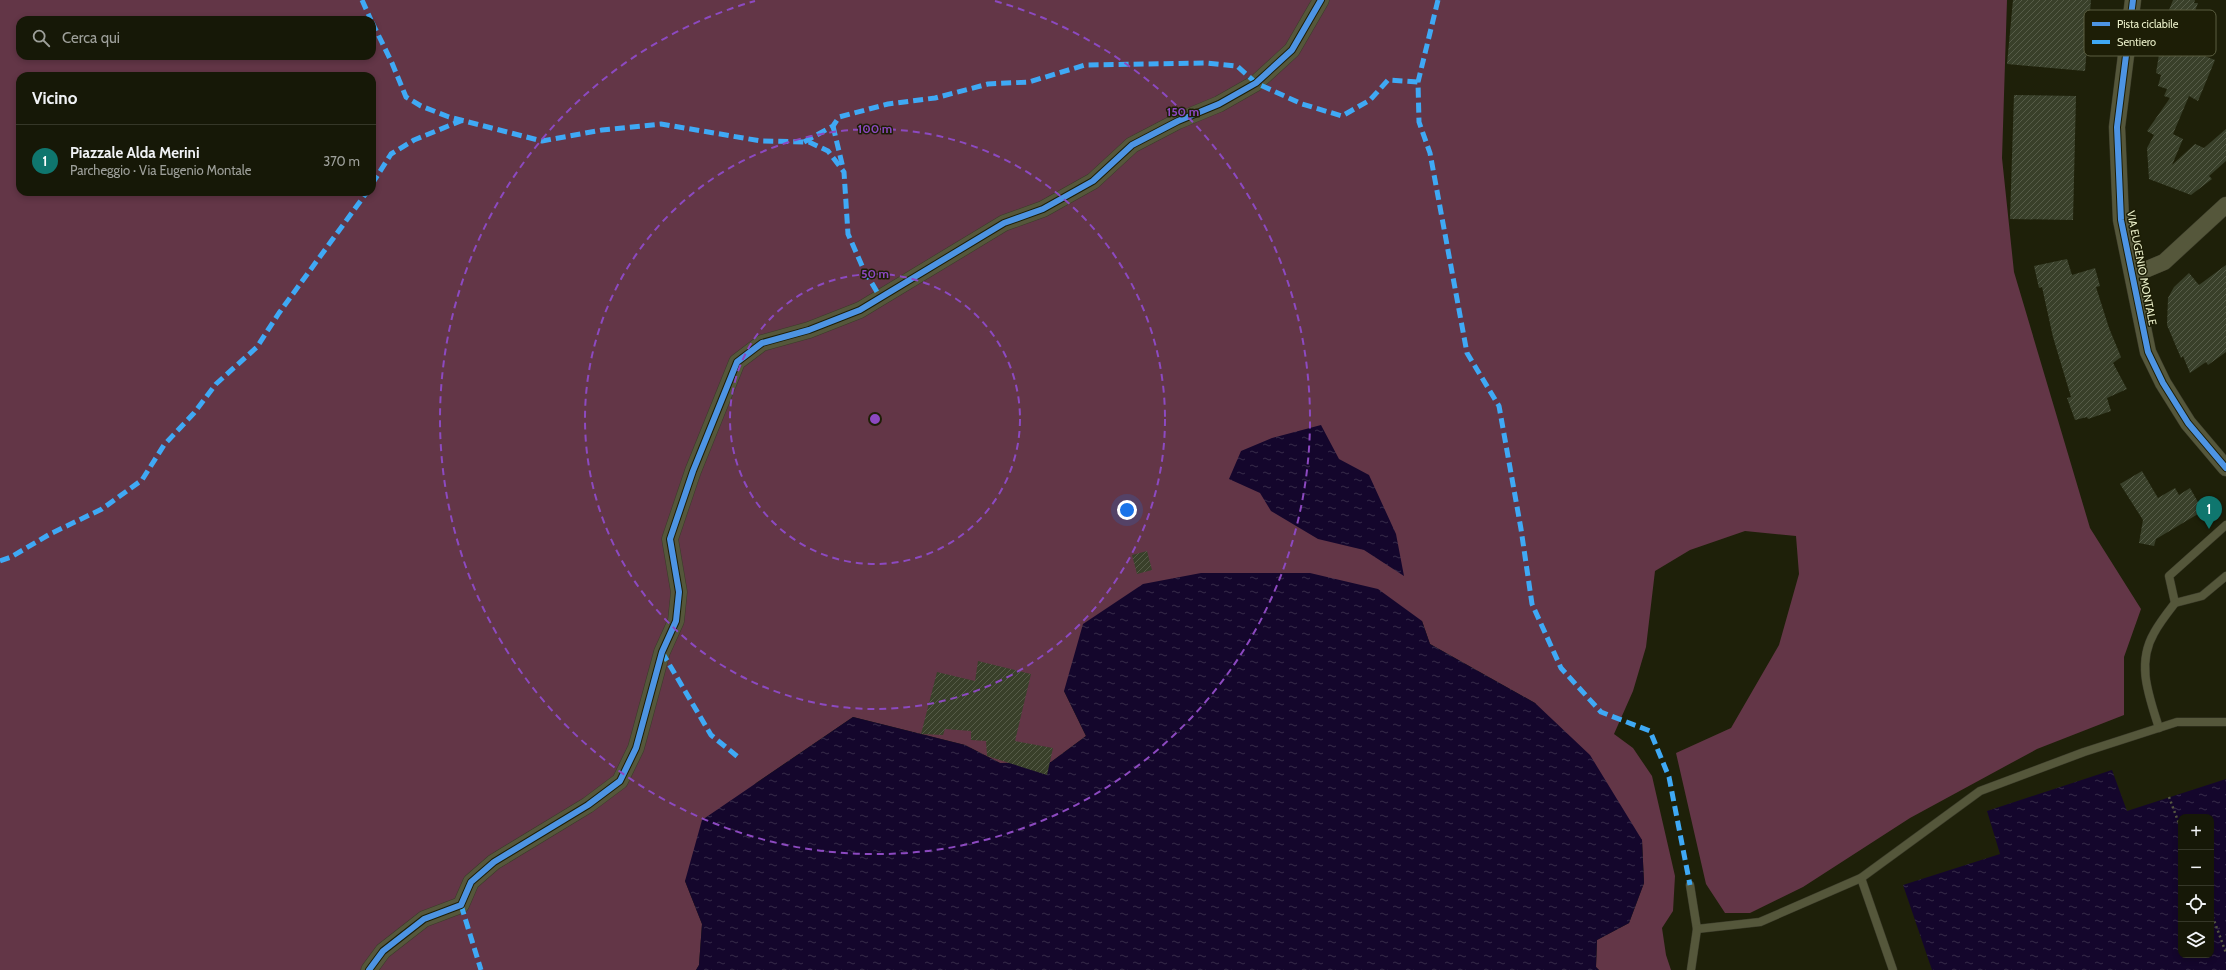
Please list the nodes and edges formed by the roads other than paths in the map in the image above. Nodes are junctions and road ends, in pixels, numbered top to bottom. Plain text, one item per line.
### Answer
1 (1320, 0) edge
2 (2133, 0) edge
3 (2132, 10) edge
4 (2126, 56) edge
5 (2226, 205) edge
6 (2133, 275) junction
7 (2226, 468) edge
8 (2226, 525) edge
9 (2226, 576) edge
10 (2175, 603) junction
11 (2226, 722) edge
12 (2159, 728) junction
13 (1861, 878) junction
14 (1690, 885) dead end
15 (1697, 928) junction
16 (369, 970) edge
17 (1691, 970) edge
18 (1892, 970) edge

1 - 16 street
2 - 3 street, VIA EUGENIO MONTALE
4 - 6 street, VIA EUGENIO MONTALE
5 - 6 street
6 - 7 street, VIA EUGENIO MONTALE
8 - 10 lane
9 - 10 lane
10 - 12 lane
11 - 12 lane
12 - 13 lane
13 - 15 lane
13 - 18 lane
14 - 15 lane
15 - 17 lane

